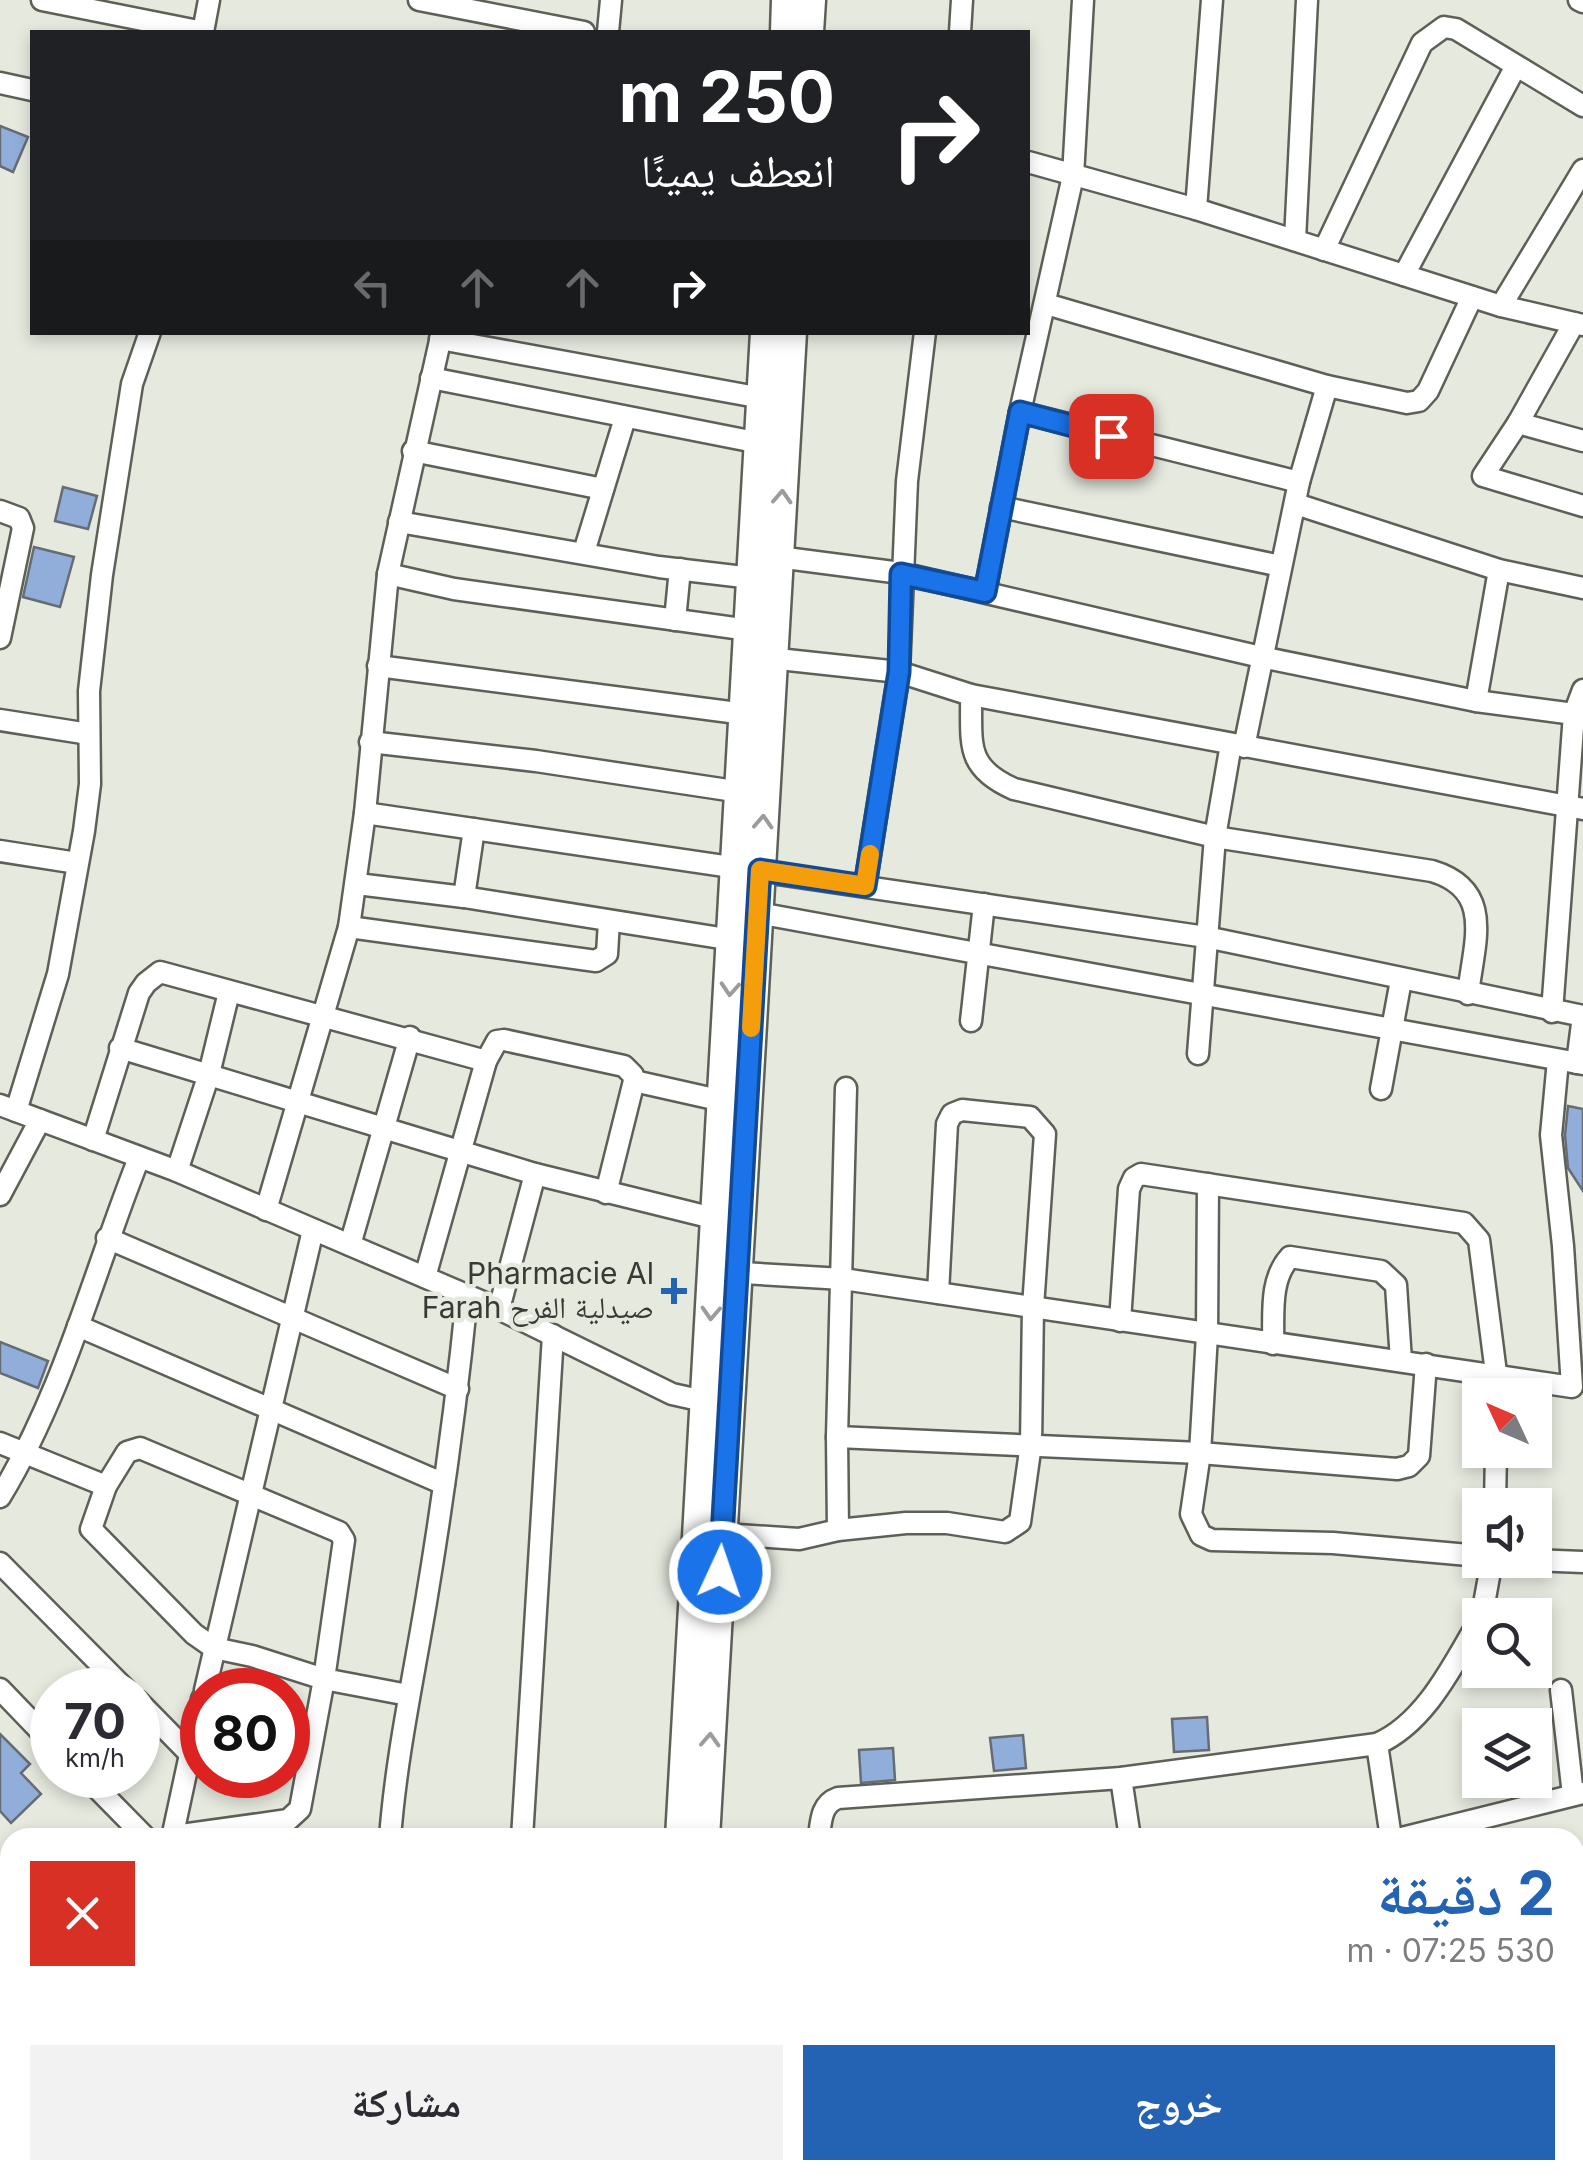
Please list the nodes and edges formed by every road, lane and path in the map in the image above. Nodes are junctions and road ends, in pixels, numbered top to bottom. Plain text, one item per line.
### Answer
1 (42, 0) edge
2 (209, 0) edge
3 (420, 0) edge
4 (611, 0) edge
5 (788, 0) edge
6 (810, 0) edge
7 (962, 0) edge
8 (1084, 0) edge
9 (1212, 0) edge
10 (1308, 0) edge
11 (493, 24) edge
12 (193, 30) edge
13 (203, 30) edge
14 (561, 30) edge
15 (608, 30) edge
16 (786, 30) edge
17 (808, 30) edge
18 (960, 30) edge
19 (1516, 66) junction
20 (0, 84) edge
21 (30, 90) edge
22 (1583, 106) edge
23 (1030, 163) edge
24 (1583, 170) edge
25 (1073, 176) junction
26 (1196, 209) junction
27 (1294, 240) junction
28 (1324, 250) junction
29 (1404, 275) junction
30 (1472, 296) junction
31 (1046, 304) junction
32 (1502, 306) junction
33 (1579, 324) edge
34 (149, 335) edge
35 (766, 335) edge
36 (791, 335) edge
37 (926, 335) edge
38 (441, 336) edge
39 (431, 378) junction
40 (1327, 386) junction
41 (762, 398) junction
42 (1020, 412) junction
43 (625, 418) junction
44 (1518, 423) junction
45 (1583, 441) edge
46 (760, 443) junction
47 (413, 451) junction
48 (1300, 482) junction
49 (603, 489) junction
50 (1296, 504) junction
51 (1583, 506) edge
52 (1001, 507) junction
53 (0, 511) edge
54 (399, 522) junction
55 (584, 552) junction
56 (778, 557) junction
57 (1281, 566) junction
58 (680, 569) junction
59 (1500, 570) junction
60 (388, 574) junction
61 (901, 574) junction
62 (752, 578) junction
63 (1583, 588) edge
64 (985, 592) junction
65 (675, 620) junction
66 (1, 631) edge
67 (757, 648) junction
68 (1261, 657) junction
69 (378, 666) junction
70 (899, 672) junction
71 (1583, 690) edge
72 (972, 694) junction
73 (1476, 701) junction
74 (745, 714) junction
75 (1574, 714) junction
76 (0, 720) edge
77 (88, 734) junction
78 (370, 742) junction
79 (1238, 746) junction
80 (741, 792) junction
81 (1574, 807) edge
82 (365, 813) junction
83 (474, 829) junction
84 (1215, 837) junction
85 (0, 851) edge
86 (76, 863) junction
87 (748, 868) junction
88 (357, 884) junction
89 (865, 886) junction
90 (464, 897) junction
91 (984, 904) junction
92 (758, 913) junction
93 (609, 921) junction
94 (349, 926) junction
95 (1206, 937) junction
96 (733, 940) junction
97 (979, 953) junction
98 (1400, 980) junction
99 (230, 992) junction
100 (1468, 994) junction
101 (1202, 996) junction
102 (1552, 1012) junction
103 (322, 1015) junction
104 (1583, 1016) edge
105 (972, 1021) dead end
106 (1390, 1030) junction
107 (410, 1038) junction
108 (120, 1048) junction
109 (1198, 1054) dead end
110 (486, 1061) junction
111 (1573, 1063) edge
112 (209, 1074) junction
113 (634, 1081) junction
114 (846, 1088) dead end
115 (1381, 1088) dead end
116 (297, 1100) junction
117 (723, 1101) junction
118 (8, 1108) edge
119 (40, 1120) junction
120 (383, 1127) junction
121 (93, 1140) junction
122 (462, 1149) junction
123 (140, 1158) junction
124 (177, 1171) junction
125 (535, 1174) junction
126 (1208, 1184) junction
127 (606, 1193) junction
128 (0, 1195) edge
129 (266, 1210) junction
130 (717, 1219) junction
131 (314, 1230) junction
132 (107, 1238) junction
133 (350, 1245) junction
134 (725, 1272) junction
135 (425, 1277) junction
136 (843, 1279) junction
137 (938, 1293) junction
138 (467, 1296) junction
139 (1033, 1307) junction
140 (499, 1309) junction
141 (292, 1317) junction
142 (1120, 1321) junction
143 (78, 1326) junction
144 (553, 1335) junction
145 (1206, 1335) junction
146 (1273, 1344) junction
147 (1401, 1361) junction
148 (1426, 1364) junction
149 (1496, 1373) junction
150 (1496, 1378) edge
151 (1578, 1388) edge
152 (458, 1389) junction
153 (717, 1404) junction
154 (272, 1408) junction
155 (837, 1436) junction
156 (0, 1444) edge
157 (1031, 1444) junction
158 (1200, 1453) junction
159 (26, 1454) junction
160 (444, 1484) junction
161 (106, 1486) junction
162 (253, 1496) junction
163 (0, 1497) edge
164 (838, 1530) junction
165 (722, 1534) junction
166 (1462, 1554) edge
167 (1552, 1561) edge
168 (1583, 1562) edge
169 (0, 1563) edge
170 (214, 1648) junction
171 (1462, 1649) edge
172 (104, 1668) edge
173 (209, 1668) edge
174 (324, 1679) junction
175 (0, 1690) edge
176 (1561, 1690) dead end
177 (408, 1695) junction
178 (30, 1721) edge
179 (160, 1723) edge
180 (180, 1744) edge
181 (1377, 1744) junction
182 (1121, 1778) junction
183 (1578, 1794) edge
184 (107, 1798) edge
185 (181, 1798) edge
186 (136, 1828) edge
187 (175, 1828) edge
188 (234, 1828) edge
189 (391, 1828) edge
190 (523, 1828) edge
191 (682, 1828) edge
192 (705, 1828) edge
193 (819, 1828) edge
194 (1128, 1828) edge
195 (1390, 1828) edge
196 (1442, 1828) edge

1 - 12 street
2 - 13 street
3 - 11 street
4 - 15 street
5 - 16 highway
6 - 17 highway
7 - 18 street
8 - 25 street
9 - 26 street
10 - 27 street
11 - 14 street
19 - 22 street
19 - 28 street
19 - 29 street
20 - 21 street
23 - 25 street
24 - 32 street
25 - 26 street
25 - 31 street
26 - 27 street
27 - 28 street
28 - 29 street
29 - 30 street
30 - 32 street
30 - 40 street
31 - 40 street
31 - 42 street
32 - 33 street
33 - 44 street
34 - 77 street
35 - 41 highway
56 -> 36 highway
37 - 61 street
38 - 39 street
38 - 41 street
39 - 43 street
39 - 47 street
40 - 48 street
41 - 46 highway
42 - 48 street
42 - 52 street
43 - 46 street
43 - 49 street
44 - 45 street
44 - 51 street
46 - 62 highway
47 - 49 street
47 - 54 street
48 - 50 street
49 - 55 street
50 - 57 street
50 - 59 street
52 - 57 street
52 - 64 street
53 - 66 street
54 - 55 street
54 - 60 street
55 - 58 street
56 - 61 street
56 - 67 highway
57 - 68 street
58 - 62 street
58 - 65 street
59 - 63 street
59 - 73 street
60 - 65 street
60 - 69 street
61 - 64 street
61 - 70 street
62 - 67 highway
64 - 68 street
65 - 67 street
67 - 70 street
67 - 74 highway
87 -> 67 highway
68 - 73 street
68 - 79 street
69 - 74 street
69 - 78 street
70 - 72 street
70 - 89 street
71 - 75 street
72 - 79 street
72 - 84 street
73 - 75 street
74 - 80 highway
75 - 81 street
76 - 77 street
77 - 86 street
78 - 80 street
78 - 82 street
79 - 81 street
79 - 84 street
80 - 87 highway
81 - 102 street
82 - 83 street
82 - 88 street
83 - 87 street
83 - 90 street
84 - 95 street
84 - 100 street
85 - 86 street
86 - 118 street
87 - 89 street
87 - 92 highway
87 - 96 highway
88 - 90 street
88 - 94 street
89 - 91 street
90 - 93 street
91 - 95 street
91 - 97 street
92 - 97 street
92 - 134 highway
93 - 94 street
93 - 96 street
94 - 103 street
95 - 98 street
95 - 101 street
96 -> 117 highway
97 - 101 street
97 - 105 street
98 - 100 street
98 - 106 street
99 - 103 street
99 - 108 street
99 - 112 street
100 - 102 street
101 - 106 street
101 - 109 street
102 - 104 street
103 - 107 street
103 - 116 street
104 - 111 street
106 - 111 street
106 - 115 street
107 - 110 street
107 - 120 street
108 - 112 street
108 - 121 street
110 - 113 street
110 - 122 street
111 - 151 street
112 - 116 street
112 - 124 street
113 - 117 street
113 - 127 street
114 - 136 street
116 - 120 street
116 - 129 street
117 - 130 highway
118 - 119 street
119 - 121 street
119 - 128 street
120 - 122 street
120 - 133 street
121 - 123 street
122 - 125 street
122 - 135 street
123 - 124 street
123 - 132 street
124 - 129 street
125 - 127 street
125 - 140 street
126 - 142 street
126 - 145 street
126 - 149 street
127 - 130 street
129 - 131 street
130 - 134 highway
131 - 133 street
131 - 141 street
132 - 141 street
132 - 143 street
133 - 135 street
134 - 136 street
134 - 153 highway
135 - 138 street
136 - 137 street
136 - 155 street
137 - 139 street
137 - 139 street
138 - 140 street
138 - 152 street
139 - 142 street
139 - 157 street
140 - 144 street
141 - 152 street
141 - 154 street
142 - 145 street
143 - 154 street
143 - 159 street
144 - 153 street
144 - 190 street
145 - 146 street
145 - 158 street
146 - 147 street
146 - 147 street
147 - 148 street
148 - 149 street
148 - 158 street
149 - 150 street
149 - 151 street
152 - 160 street
153 - 165 highway
153 - 191 highway
154 - 160 street
154 - 162 street
155 - 157 street
155 - 164 street
156 - 159 street
157 - 158 street
157 - 164 street
158 - 166 street
159 - 161 street
159 - 163 street
160 - 177 street
161 - 162 street
161 - 170 street
162 - 170 street
162 - 174 street
164 - 165 street
192 -> 165 highway
167 - 168 street
169 - 172 street
170 - 173 street
170 - 174 street
171 - 181 street
174 - 177 street
174 - 188 street
175 - 178 street
176 - 183 street
177 - 189 street
179 - 180 street
181 - 182 street
181 - 195 street
182 - 193 street
182 - 194 street
183 - 196 street
184 - 186 street
185 - 187 street

